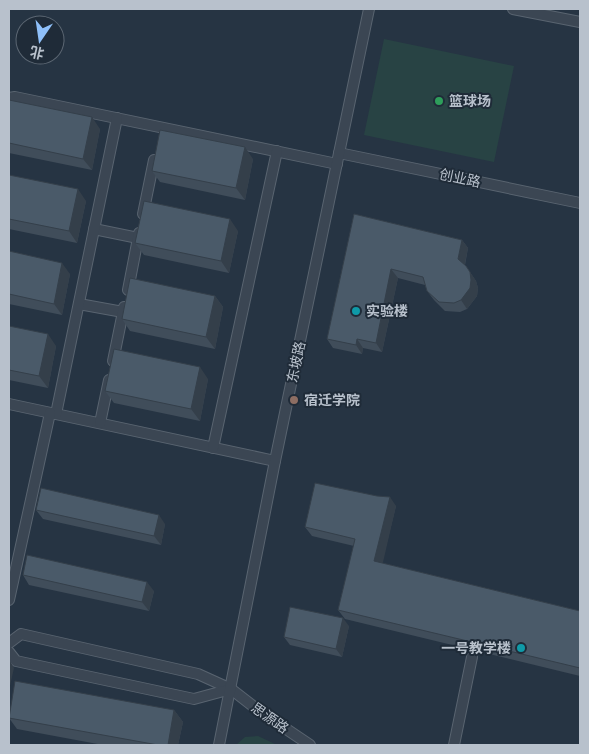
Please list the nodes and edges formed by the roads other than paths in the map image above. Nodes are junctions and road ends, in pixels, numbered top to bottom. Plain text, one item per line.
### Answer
1 (368, 9) edge
2 (513, 9) edge
3 (580, 22) edge
4 (9, 98) edge
5 (117, 118) junction
6 (159, 136) junction
7 (277, 151) junction
8 (338, 158) junction
9 (580, 203) edge
10 (94, 229) junction
11 (138, 238) junction
12 (79, 304) junction
13 (123, 312) junction
14 (9, 404) edge
15 (53, 413) junction
16 (100, 423) junction
17 (213, 448) junction
18 (275, 461) junction
19 (9, 600) edge
20 (9, 643) edge
21 (9, 652) edge
22 (472, 657) edge
23 (231, 689) junction
24 (219, 745) edge
25 (310, 745) edge
26 (454, 745) edge

1 - 8 lane, 东坡路
2 - 3 lane
4 - 5 lane, 创业路
5 - 6 lane, 创业路
5 - 10 lane
6 - 7 lane, 创业路
6 - 11 lane
7 - 8 lane, 创业路
7 - 17 lane
8 - 9 lane, 创业路
8 - 18 lane, 东坡路
10 - 11 lane
10 - 12 lane
11 - 13 lane
12 - 13 lane
12 - 15 lane
13 - 16 lane
14 - 15 lane
15 - 16 lane
15 - 19 lane
16 - 17 lane
17 - 18 lane
18 - 23 lane, 东坡路
20 - 23 lane, 思源路
21 - 23 lane
22 - 26 lane
23 - 24 lane, 东坡路
23 - 25 lane, 思源路

